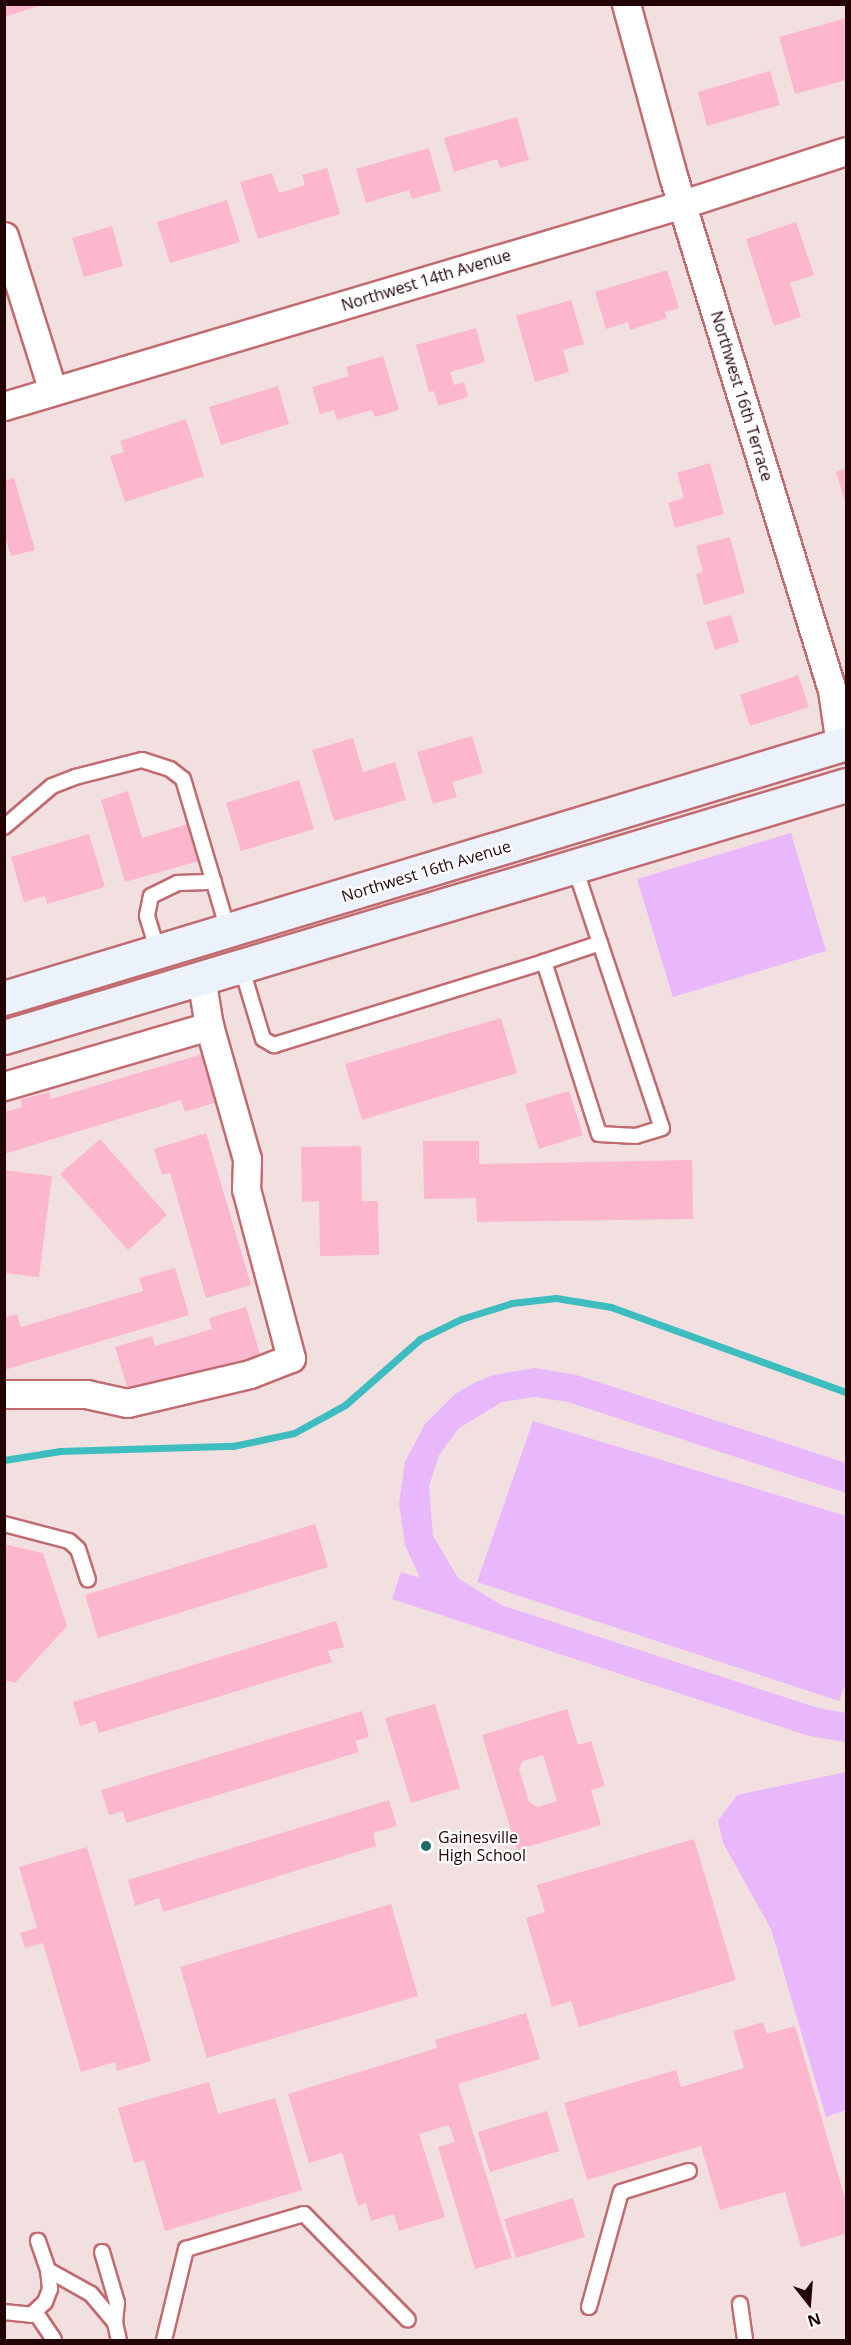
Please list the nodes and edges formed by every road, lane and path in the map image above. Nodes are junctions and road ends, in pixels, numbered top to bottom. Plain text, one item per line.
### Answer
1 (626, 4) edge
2 (846, 151) edge
3 (683, 204) junction
4 (4, 236) edge
5 (53, 391) junction
6 (4, 406) edge
7 (843, 744) edge
8 (846, 787) edge
9 (4, 827) edge
10 (574, 866) junction
11 (432, 869) junction
12 (214, 882) junction
13 (437, 907) junction
14 (228, 930) junction
15 (196, 940) junction
16 (600, 943) junction
17 (158, 951) junction
18 (544, 962) junction
19 (240, 966) junction
20 (201, 977) junction
21 (4, 998) edge
22 (209, 1026) junction
23 (4, 1037) edge
24 (4, 1086) edge
25 (4, 1394) edge
26 (4, 1524) edge
27 (88, 1579) dead end
28 (689, 2171) dead end
29 (38, 2241) dead end
30 (102, 2252) dead end
31 (48, 2270) junction
32 (740, 2304) dead end
33 (589, 2307) dead end
34 (4, 2312) edge
35 (36, 2313) junction
36 (408, 2320) dead end
37 (115, 2323) junction
38 (54, 2340) edge
39 (119, 2340) edge
40 (164, 2340) edge
41 (745, 2340) edge

1 - 3 street, Northwest 16th Terrace
2 - 3 street, Northwest 14th Avenue
3 - 5 street, Northwest 14th Avenue
3 - 7 street, Northwest 16th Terrace
4 - 5 street
5 - 6 street, Northwest 14th Avenue
7 - 8 main road, Northwest 16th Terrace
7 - 11 main road, Northwest 16th Avenue
8 - 10 main road
9 - 12 lane
10 - 13 main road
10 - 16 lane
11 - 13 main road
11 - 14 main road, Northwest 16th Avenue
12 - 14 lane
12 - 17 lane
13 - 19 main road
14 - 15 main road, Northwest 16th Avenue
15 - 17 main road, Northwest 16th Avenue
15 - 20 main road
16 - 18 lane
16 - 18 lane
17 - 21 main road, Northwest 16th Avenue
18 - 19 lane
19 - 20 main road
20 - 22 street
20 - 23 main road
22 - 24 street
22 - 25 street
26 - 27 lane
28 - 33 lane
29 - 31 lane
30 - 37 lane
31 - 35 lane
31 - 37 lane
32 - 41 lane
34 - 35 lane
35 - 38 lane
36 - 40 lane
37 - 39 lane

